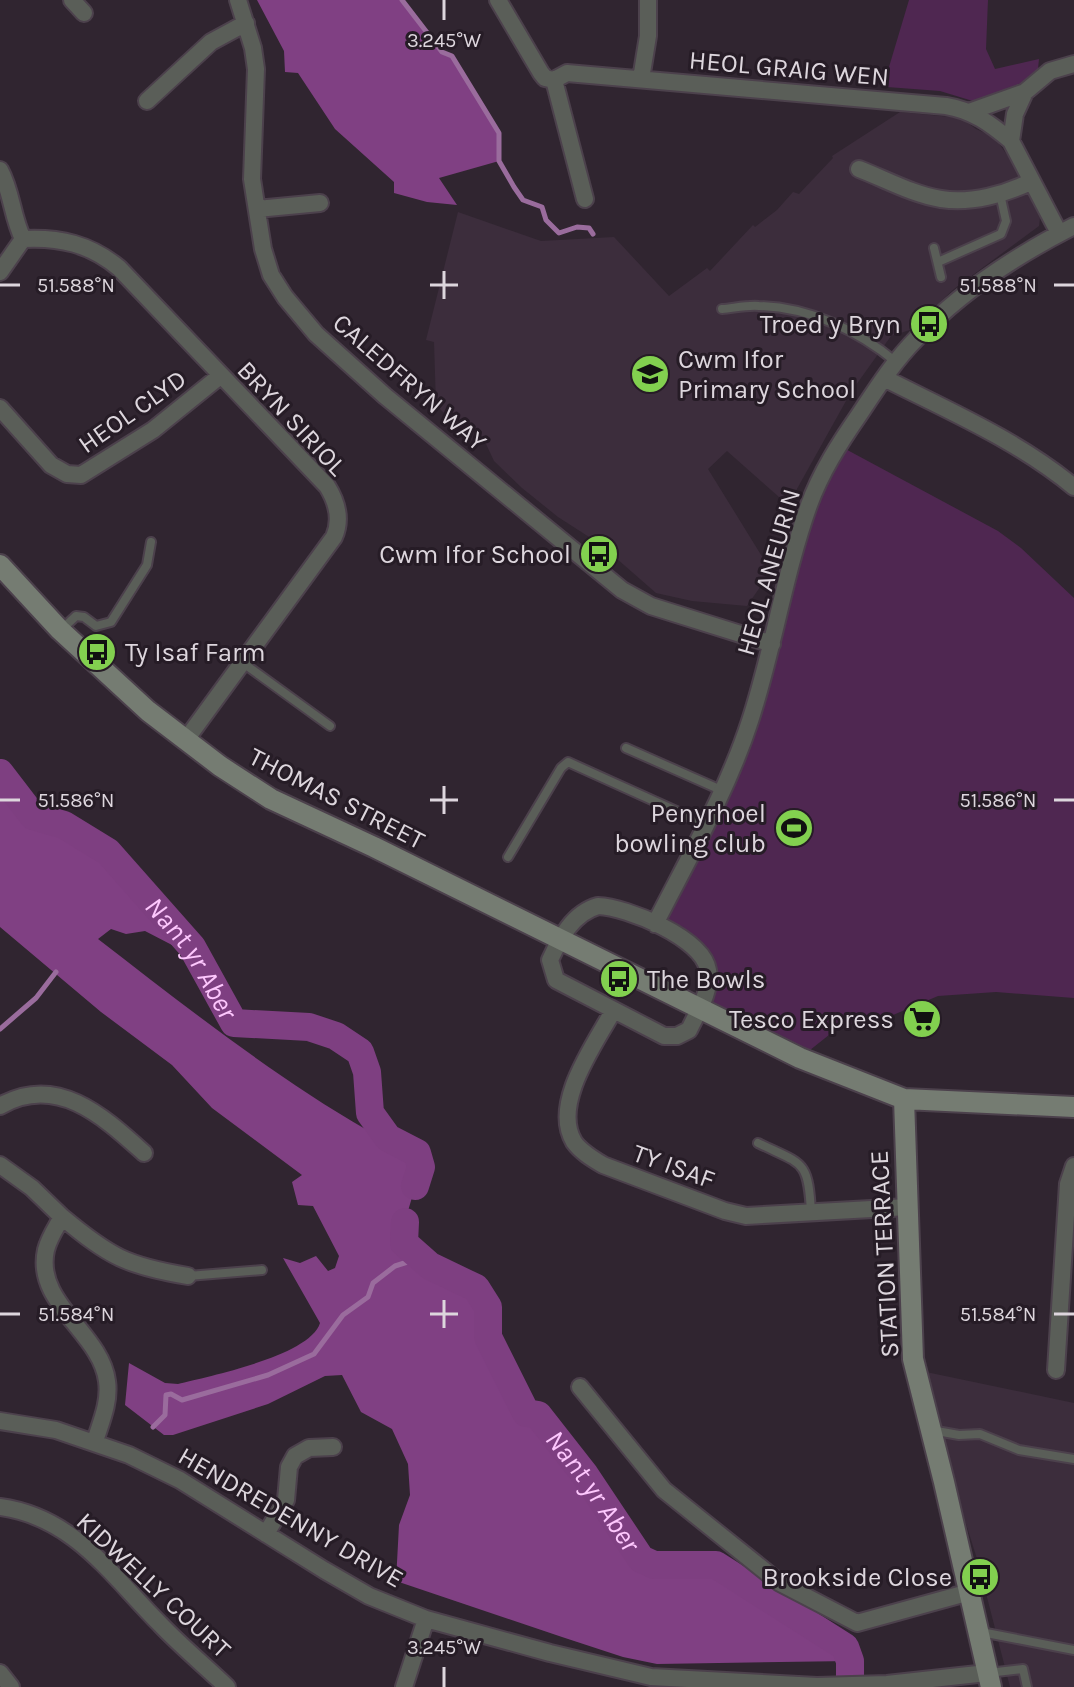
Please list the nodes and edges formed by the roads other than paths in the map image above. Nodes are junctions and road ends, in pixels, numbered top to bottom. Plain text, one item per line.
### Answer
1 (238, 0) edge
2 (498, 0) edge
3 (648, 0) edge
4 (246, 23) junction
5 (1074, 64) edge
6 (641, 79) junction
7 (554, 80) junction
8 (1025, 92) junction
9 (147, 101) dead end
10 (969, 112) junction
11 (1011, 141) junction
12 (859, 169) dead end
13 (0, 170) edge
14 (1032, 181) junction
15 (1000, 194) junction
16 (585, 199) dead end
17 (320, 203) dead end
18 (257, 209) junction
19 (1067, 229) edge
20 (23, 239) junction
21 (934, 248) dead end
22 (938, 262) junction
23 (0, 272) edge
24 (941, 277) dead end
25 (722, 309) dead end
26 (896, 362) junction
27 (220, 376) junction
28 (884, 378) junction
29 (0, 408) edge
30 (1074, 487) edge
31 (151, 542) dead end
32 (0, 565) edge
33 (60, 630) junction
34 (772, 644) junction
35 (243, 663) junction
36 (330, 726) dead end
37 (185, 741) junction
38 (626, 748) dead end
39 (721, 790) junction
40 (705, 824) junction
41 (508, 857) dead end
42 (655, 924) junction
43 (560, 939) junction
44 (699, 1008) junction
45 (613, 1011) junction
46 (904, 1099) junction
47 (0, 1106) edge
48 (1074, 1107) edge
49 (758, 1143) dead end
50 (144, 1153) dead end
51 (0, 1165) edge
52 (1074, 1166) edge
53 (908, 1207) junction
54 (811, 1213) junction
55 (62, 1217) junction
56 (262, 1270) dead end
57 (188, 1276) joint
58 (1056, 1370) dead end
59 (580, 1387) dead end
60 (0, 1421) edge
61 (930, 1430) junction
62 (95, 1441) junction
63 (333, 1447) dead end
64 (1074, 1459) edge
65 (0, 1507) edge
66 (266, 1534) junction
67 (970, 1592) junction
68 (426, 1619) junction
69 (978, 1631) junction
70 (1074, 1650) edge
71 (0, 1673) edge
72 (989, 1680) edge
73 (817, 1686) edge
74 (11, 1687) edge
75 (227, 1687) edge
76 (404, 1687) edge
77 (1027, 1687) edge

1 - 4 street, CALEDFRYN WAY
2 - 7 street
3 - 6 street
4 - 9 street
4 - 18 street, CALEDFRYN WAY
5 - 8 street
6 - 7 street, HEOL GRAIG WEN
6 - 10 street, HEOL GRAIG WEN
7 - 16 street
8 - 10 street
8 - 11 street
10 - 11 street, HEOL GRAIG WEN
11 - 14 street, HEOL GRAIG WEN
12 - 15 street
13 - 20 street
14 - 15 street
14 - 19 street, HEOL GRAIG WEN
15 - 22 lane
17 - 18 street
18 - 34 street, CALEDFRYN WAY
19 - 26 street, HEOL ANEURIN
20 - 23 street
20 - 27 street, BRYN SIRIOL
21 - 22 lane
22 - 24 lane
25 - 26 lane
26 - 28 street, HEOL ANEURIN
27 - 29 street, HEOL CLYD
27 - 35 street, BRYN SIRIOL
28 - 30 street
28 - 34 street, HEOL ANEURIN
31 - 33 lane
32 - 33 main road, THOMAS STREET
33 - 37 main road, THOMAS STREET
34 - 39 street, HEOL ANEURIN
35 - 36 lane
35 - 37 street, BRYN SIRIOL
37 - 43 main road, THOMAS STREET
38 - 39 lane
39 - 40 street, HEOL ANEURIN
40 - 41 lane
40 - 42 street, HEOL ANEURIN
42 - 43 street
42 - 44 street
43 - 44 main road, THOMAS STREET
43 - 45 street
44 - 45 street
44 - 46 main road, THOMAS STREET
45 - 54 street, TY ISAF
46 - 48 main road, THOMAS STREET
46 - 53 main road, STATION TERRACE
47 - 50 street
49 - 54 lane
51 - 55 street
52 - 58 street
53 - 54 street, TY ISAF
53 - 61 main road, STATION TERRACE
55 - 57 street
55 - 62 street
56 - 57 lane
59 - 67 street
60 - 62 street, HENDREDENNY DRIVE
61 - 64 lane
61 - 67 main road, STATION TERRACE
62 - 66 street, HENDREDENNY DRIVE
63 - 66 street
65 - 75 street, KIDWELLY COURT
66 - 68 street, HENDREDENNY DRIVE
67 - 69 main road, STATION TERRACE
68 - 73 street, HENDREDENNY DRIVE
68 - 76 street
69 - 70 lane
69 - 72 main road, STATION TERRACE
71 - 74 street
72 - 73 street, HENDREDENNY DRIVE
72 - 77 lane

